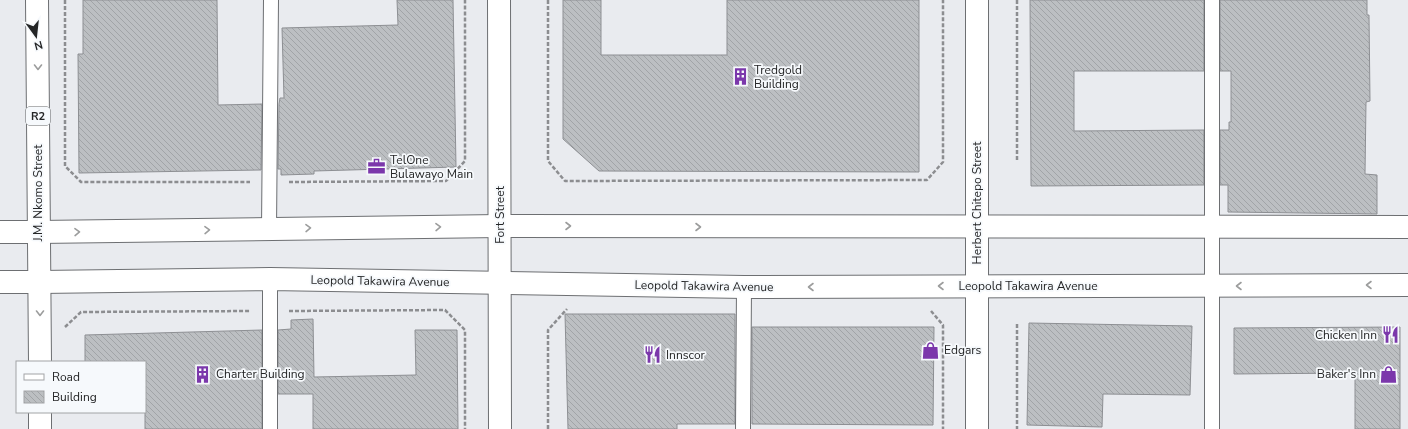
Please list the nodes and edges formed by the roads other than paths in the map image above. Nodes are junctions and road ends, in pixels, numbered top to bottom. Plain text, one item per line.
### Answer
1 (38, 0) edge
2 (271, 0) edge
3 (499, 0) edge
4 (977, 0) edge
5 (1212, 0) edge
6 (500, 226) junction
7 (977, 227) junction
8 (1212, 227) junction
9 (1408, 227) edge
10 (269, 229) junction
11 (0, 232) edge
12 (38, 232) junction
13 (270, 280) junction
14 (0, 282) edge
15 (40, 282) junction
16 (500, 283) junction
17 (1408, 285) edge
18 (977, 286) junction
19 (1212, 286) junction
20 (744, 287) junction
21 (40, 361) edge
22 (40, 413) edge
23 (40, 429) edge
24 (270, 429) edge
25 (500, 429) edge
26 (743, 429) edge
27 (977, 429) edge
28 (1212, 429) edge

1 -> 12 main road, J.M. Nkomo Street / R2
2 - 10 lane
3 - 6 main road, Fort Street
4 - 7 main road, Herbert Chitepo Street
5 - 8 lane
6 -> 7 main road
10 -> 6 main road
6 - 16 main road, Fort Street
7 - 8 main road
7 - 18 main road, Herbert Chitepo Street
8 - 9 main road
8 - 19 lane
12 -> 10 main road
11 - 12 main road
12 - 15 main road, J.M. Nkomo Street / R2
13 - 15 main road, Leopold Takawira Avenue
13 - 16 main road, Leopold Takawira Avenue
13 - 24 lane
14 - 15 main road, Leopold Takawira Avenue
15 -> 21 main road, J.M. Nkomo Street / R2
16 - 20 main road, Leopold Takawira Avenue
16 - 25 main road, Fort Street
17 -> 19 main road, Leopold Takawira Avenue
18 - 19 main road, Leopold Takawira Avenue
18 -> 20 main road, Leopold Takawira Avenue
18 - 27 main road, Herbert Chitepo Street
19 - 28 lane
20 - 26 lane
22 - 23 main road

